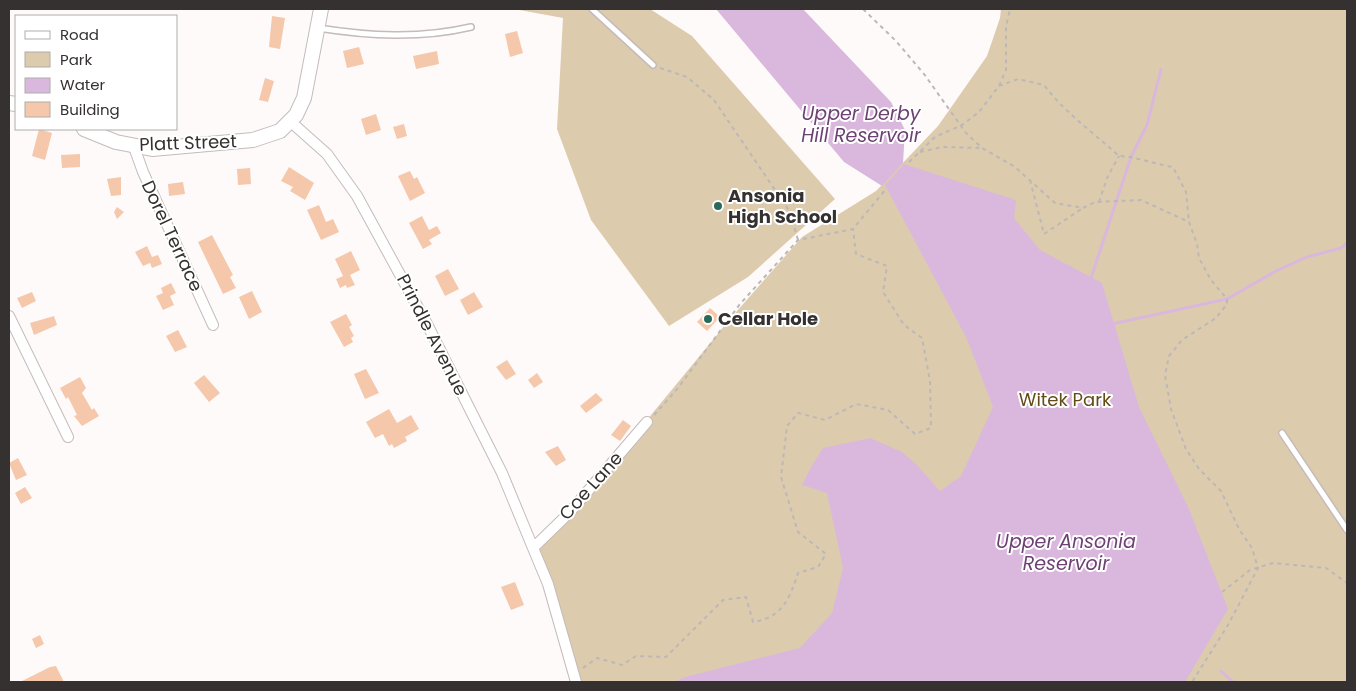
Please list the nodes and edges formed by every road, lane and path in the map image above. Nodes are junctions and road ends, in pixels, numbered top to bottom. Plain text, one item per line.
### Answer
1 (321, 9) edge
2 (592, 9) edge
3 (863, 9) edge
4 (1010, 9) edge
5 (471, 27) dead end
6 (317, 28) junction
7 (653, 65) joint
8 (999, 86) junction
9 (291, 122) junction
10 (962, 125) junction
11 (87, 130) edge
12 (134, 146) junction
13 (982, 148) junction
14 (1119, 156) junction
15 (1030, 180) junction
16 (886, 189) dead end
17 (1099, 202) junction
18 (1084, 208) junction
19 (1189, 222) junction
20 (852, 229) junction
21 (798, 240) junction
22 (9, 316) edge
23 (213, 325) dead end
24 (647, 422) joint
25 (1282, 433) dead end
26 (68, 437) dead end
27 (1347, 530) edge
28 (533, 548) junction
29 (1258, 568) junction
30 (1347, 583) edge
31 (1222, 592) dead end
32 (575, 678) edge
33 (1192, 682) edge

1 - 6 main road
2 - 7 lane
3 - 10 path
4 - 8 path
5 - 6 lane
6 - 9 main road
7 - 21 path
8 - 10 path
8 - 14 path
9 - 12 main road, Platt Street
9 - 28 street, Prindle Avenue
10 - 13 path
10 - 13 path
11 - 12 main road, Platt Street
12 - 23 street, Dorel Terrace
13 - 15 path
14 - 17 path
14 - 19 path
15 - 18 path
15 - 18 path
16 - 20 path
17 - 18 path
17 - 19 path
19 - 29 path
20 - 21 path
20 - 32 path
21 - 24 path
22 - 26 street
24 - 28 street, Coe Lane
25 - 27 lane
28 - 32 street, Prindle Avenue
29 - 30 path
29 - 31 path
29 - 33 path

